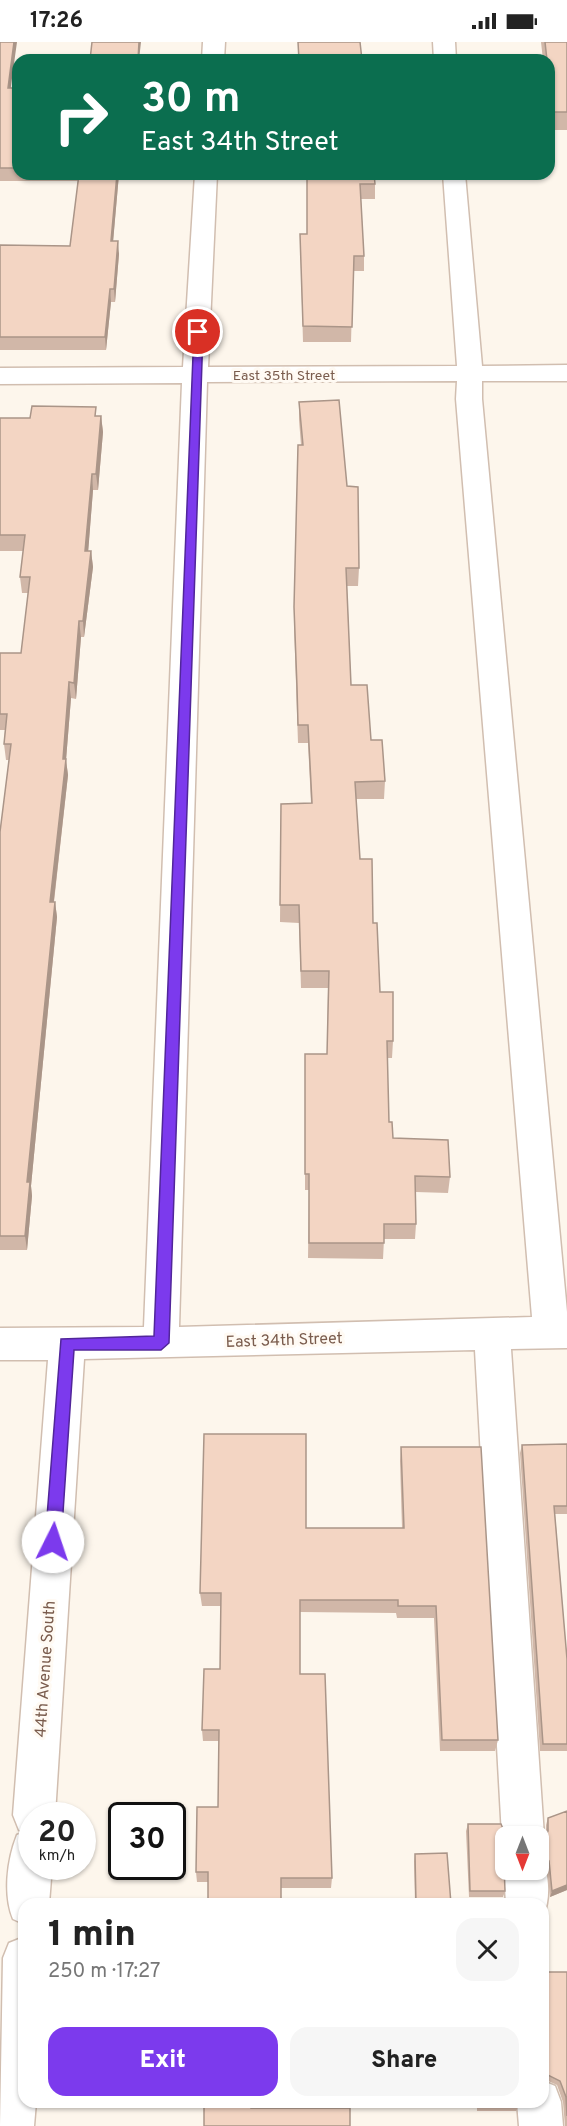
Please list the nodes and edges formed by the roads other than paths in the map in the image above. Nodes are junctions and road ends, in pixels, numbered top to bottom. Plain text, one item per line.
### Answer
1 (206, 180) edge
2 (454, 180) edge
3 (567, 373) edge
4 (470, 375) junction
5 (0, 376) edge
6 (196, 376) junction
7 (559, 1332) edge
8 (492, 1333) junction
9 (161, 1343) junction
10 (0, 1344) edge
11 (67, 1344) junction
12 (35, 1802) edge
13 (522, 1826) edge
14 (30, 1880) edge
15 (526, 1880) edge
16 (28, 1898) edge
17 (527, 1898) edge
18 (18, 2042) edge
19 (540, 2108) edge
20 (12, 2126) edge
21 (541, 2126) edge

1 - 6 street
2 - 4 street
3 - 4 street, East 35th Street
4 - 6 street, East 35th Street
4 - 7 street
5 - 6 street, East 35th Street
6 - 9 street
7 - 8 street, East 34th Street
8 - 9 street, East 34th Street
8 - 13 street
9 - 11 street, East 34th Street
10 - 11 street, East 34th Street
11 - 12 street, 44th Avenue South
14 - 16 street
15 - 17 street
18 - 20 street
19 - 21 street

